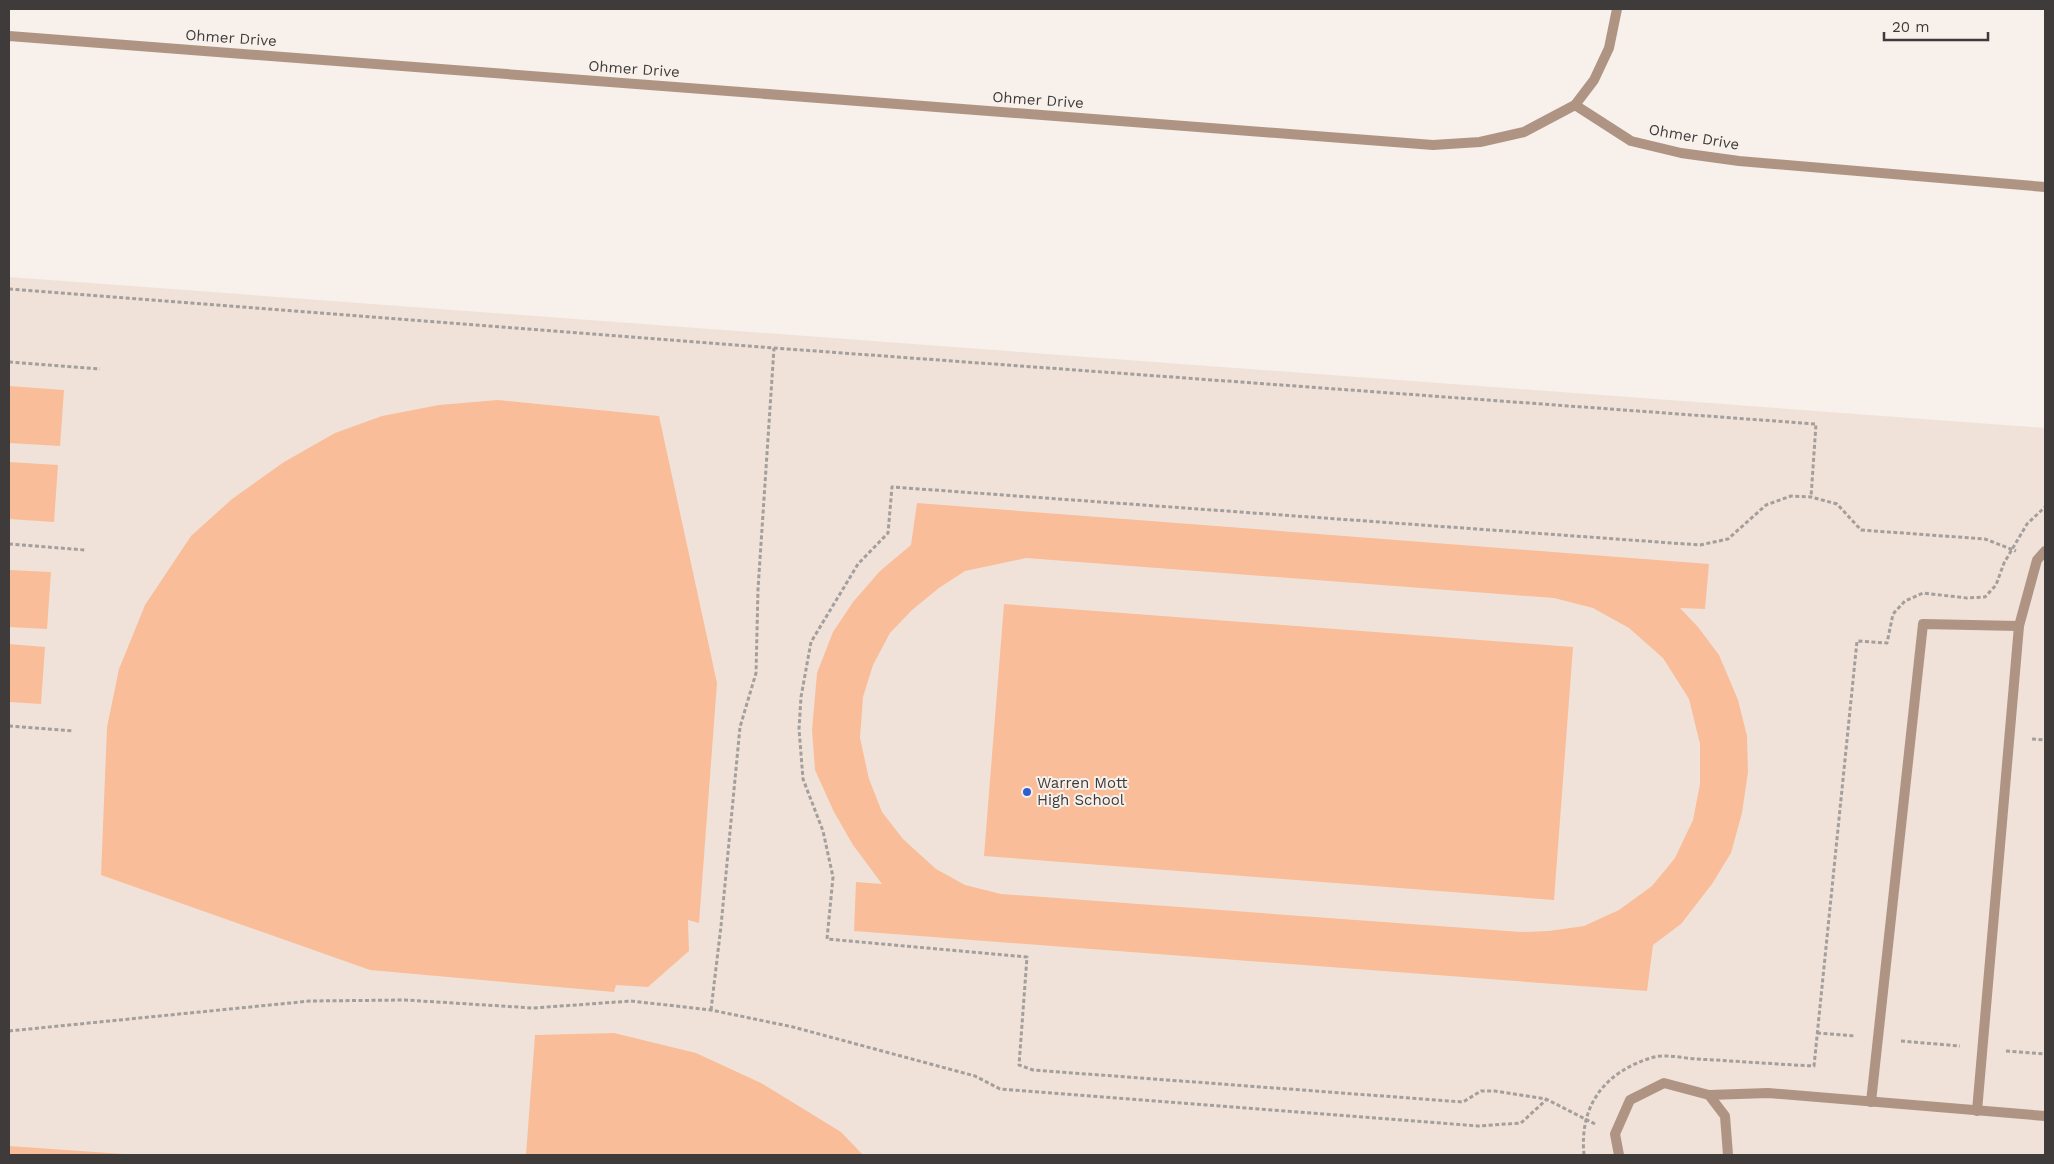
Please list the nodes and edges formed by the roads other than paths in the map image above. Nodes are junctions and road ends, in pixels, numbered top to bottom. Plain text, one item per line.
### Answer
1 (1617, 9) edge
2 (9, 36) edge
3 (1575, 105) junction
4 (2045, 187) edge
5 (2045, 551) edge
6 (2019, 626) junction
7 (1709, 1095) junction
8 (1871, 1102) junction
9 (1977, 1111) junction
10 (2045, 1116) edge
11 (1619, 1155) edge
12 (1728, 1155) edge

1 - 3 street
2 - 3 street, Ohmer Drive
3 - 4 street, Ohmer Drive
5 - 6 street
6 - 8 street
6 - 9 street
7 - 8 street
7 - 11 street
7 - 12 street
8 - 9 street
9 - 10 street

